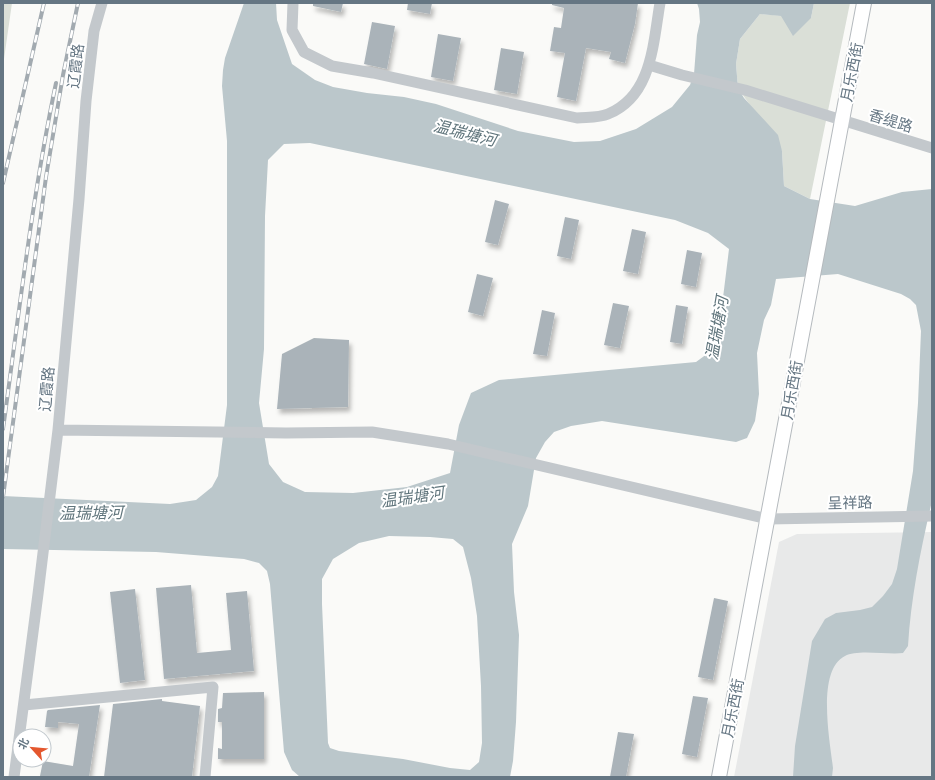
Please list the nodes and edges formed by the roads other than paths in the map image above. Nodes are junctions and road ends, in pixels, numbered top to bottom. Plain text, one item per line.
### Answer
1 (102, 3) edge
2 (293, 3) edge
3 (660, 3) edge
4 (864, 3) edge
5 (649, 65) junction
6 (842, 121) junction
7 (930, 147) edge
8 (58, 430) junction
9 (932, 516) edge
10 (768, 518) junction
11 (24, 705) junction
12 (14, 777) edge
13 (205, 777) edge
14 (719, 777) edge

1 - 8 street, 辽霞路
2 - 5 street
3 - 5 street
4 - 6 main road, 月乐西街
5 - 6 street, 香缇路
6 - 7 street, 香缇路
6 - 10 main road, 月乐西街
8 - 10 street, 呈祥路
8 - 11 street, 辽霞路
9 - 10 street, 呈祥路
10 - 14 main road, 月乐西街
11 - 12 street, 辽霞路
11 - 13 street

